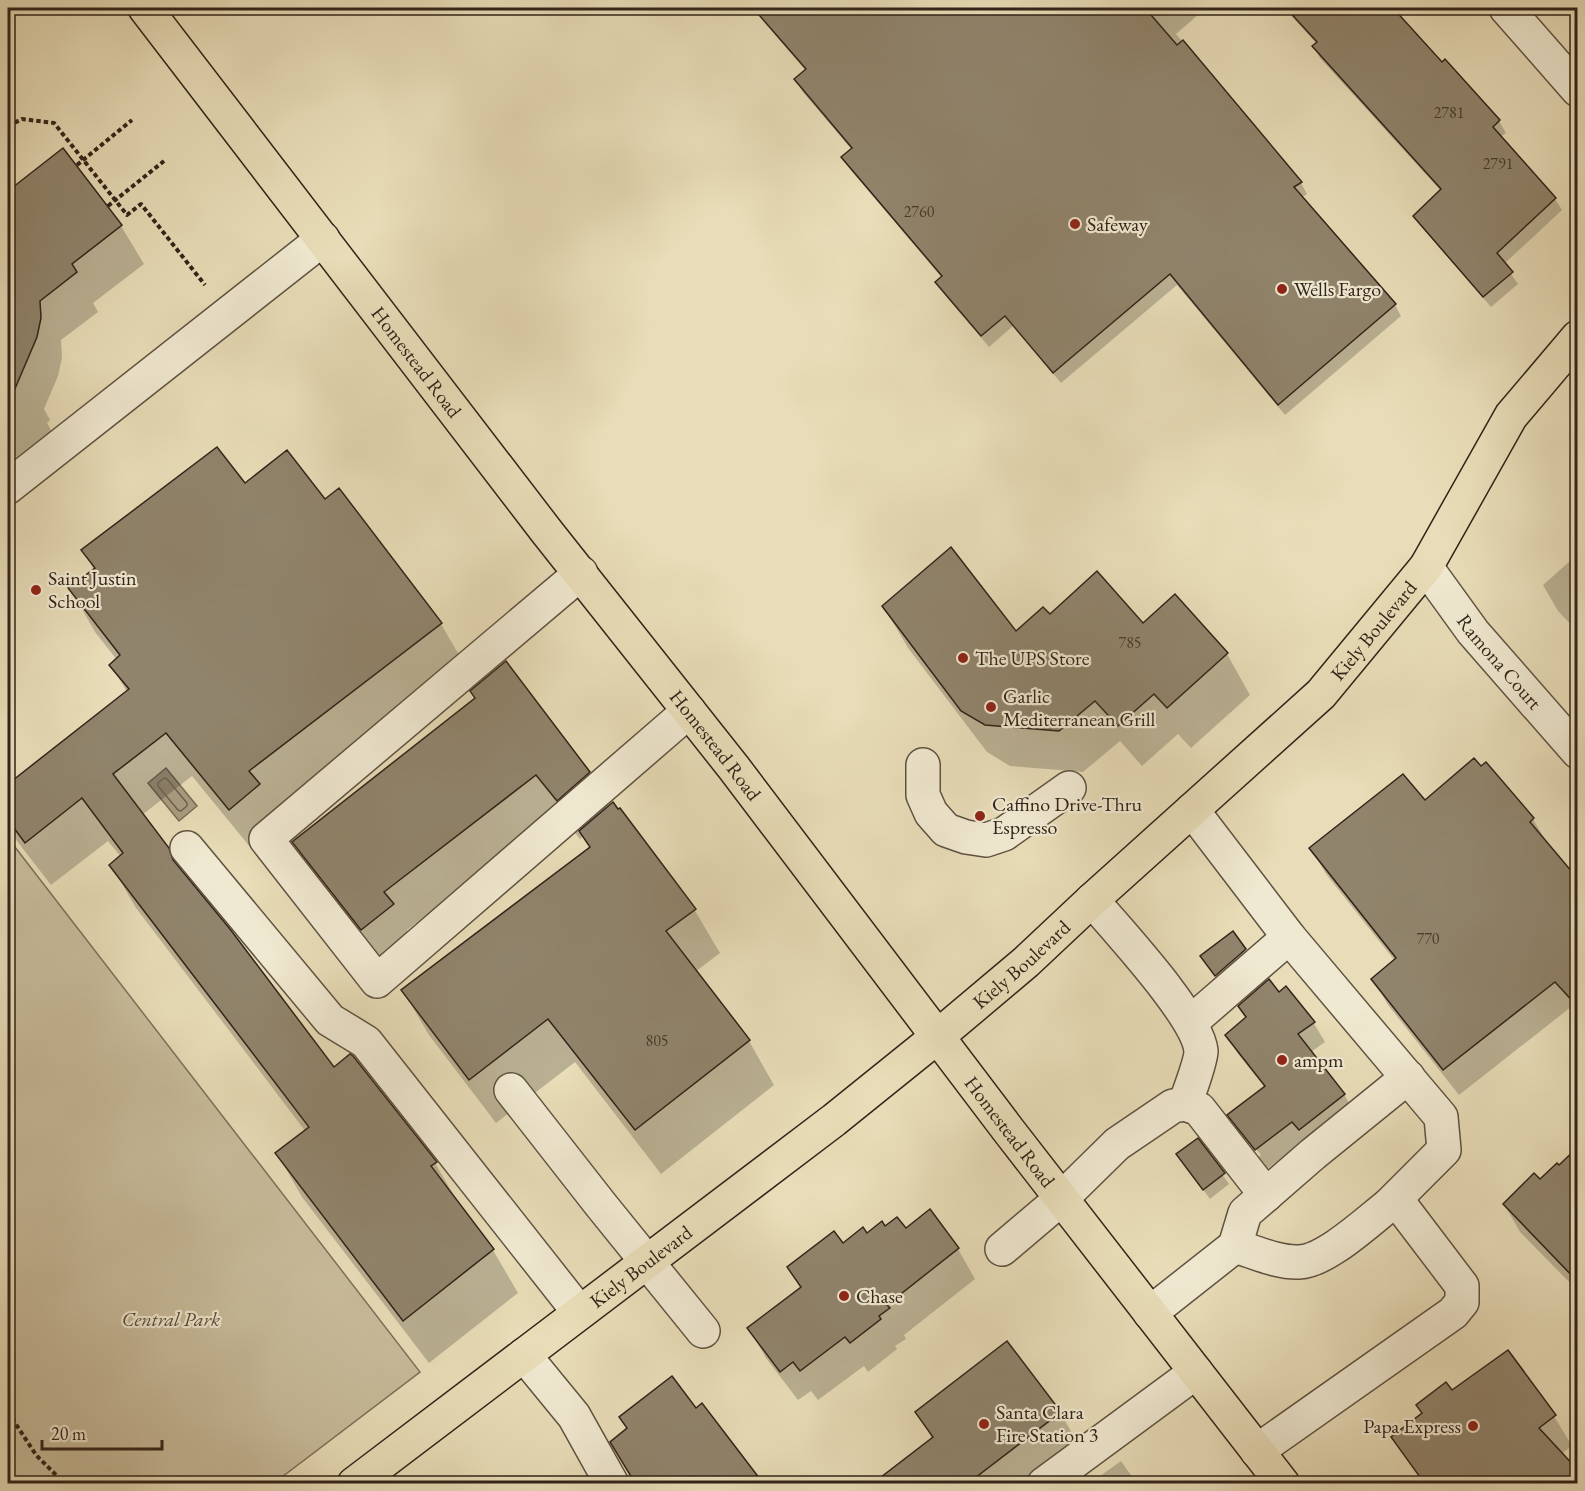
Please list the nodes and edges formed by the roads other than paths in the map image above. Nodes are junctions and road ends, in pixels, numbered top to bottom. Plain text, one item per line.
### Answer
1 (145, 8) edge
2 (1506, 8) edge
3 (1578, 90) edge
4 (323, 239) junction
5 (1578, 337) edge
6 (8, 487) edge
7 (1426, 567) junction
8 (581, 573) junction
9 (689, 711) junction
10 (1578, 752) edge
11 (923, 765) dead end
12 (1069, 788) dead end
13 (1192, 810) junction
14 (187, 848) dead end
15 (1092, 900) junction
16 (1289, 937) junction
17 (1191, 1022) junction
18 (937, 1037) junction
19 (1408, 1077) junction
20 (511, 1090) dead end
21 (1185, 1104) junction
22 (1266, 1195) junction
23 (1061, 1199) junction
24 (1389, 1205) junction
25 (1235, 1246) junction
26 (1002, 1249) dead end
27 (647, 1262) junction
28 (579, 1312) junction
29 (1150, 1312) junction
30 (703, 1331) dead end
31 (524, 1355) junction
32 (1196, 1372) junction
33 (1257, 1451) junction
34 (354, 1484) edge
35 (612, 1484) edge
36 (1044, 1484) edge
37 (1283, 1484) edge

1 - 4 main road, Homestead Road
2 - 3 street
4 - 6 street
4 - 8 main road, Homestead Road
5 - 7 main road, Kiely Boulevard
7 - 10 street, Ramona Court
7 - 13 main road, Kiely Boulevard
8 - 9 main road, Homestead Road
8 - 9 street
9 - 18 main road, Homestead Road
11 - 12 street
13 - 15 main road, Kiely Boulevard
13 - 16 street
14 - 28 street
15 - 17 street
15 - 18 main road, Kiely Boulevard
16 - 17 street
16 - 19 street
17 - 21 street
18 - 23 main road, Homestead Road
18 - 27 main road, Kiely Boulevard
19 - 22 street
19 - 24 street
20 - 27 street
21 - 22 street
21 - 23 street
22 - 25 street
23 - 26 street
23 - 29 main road, Homestead Road
24 - 25 street
24 - 33 street
25 - 29 street
27 - 28 main road, Kiely Boulevard
27 - 30 street
28 - 31 main road, Kiely Boulevard
29 - 32 main road, Homestead Road
31 - 34 main road, Kiely Boulevard
31 - 35 street
32 - 33 main road, Homestead Road
32 - 36 street
33 - 37 main road, Homestead Road

